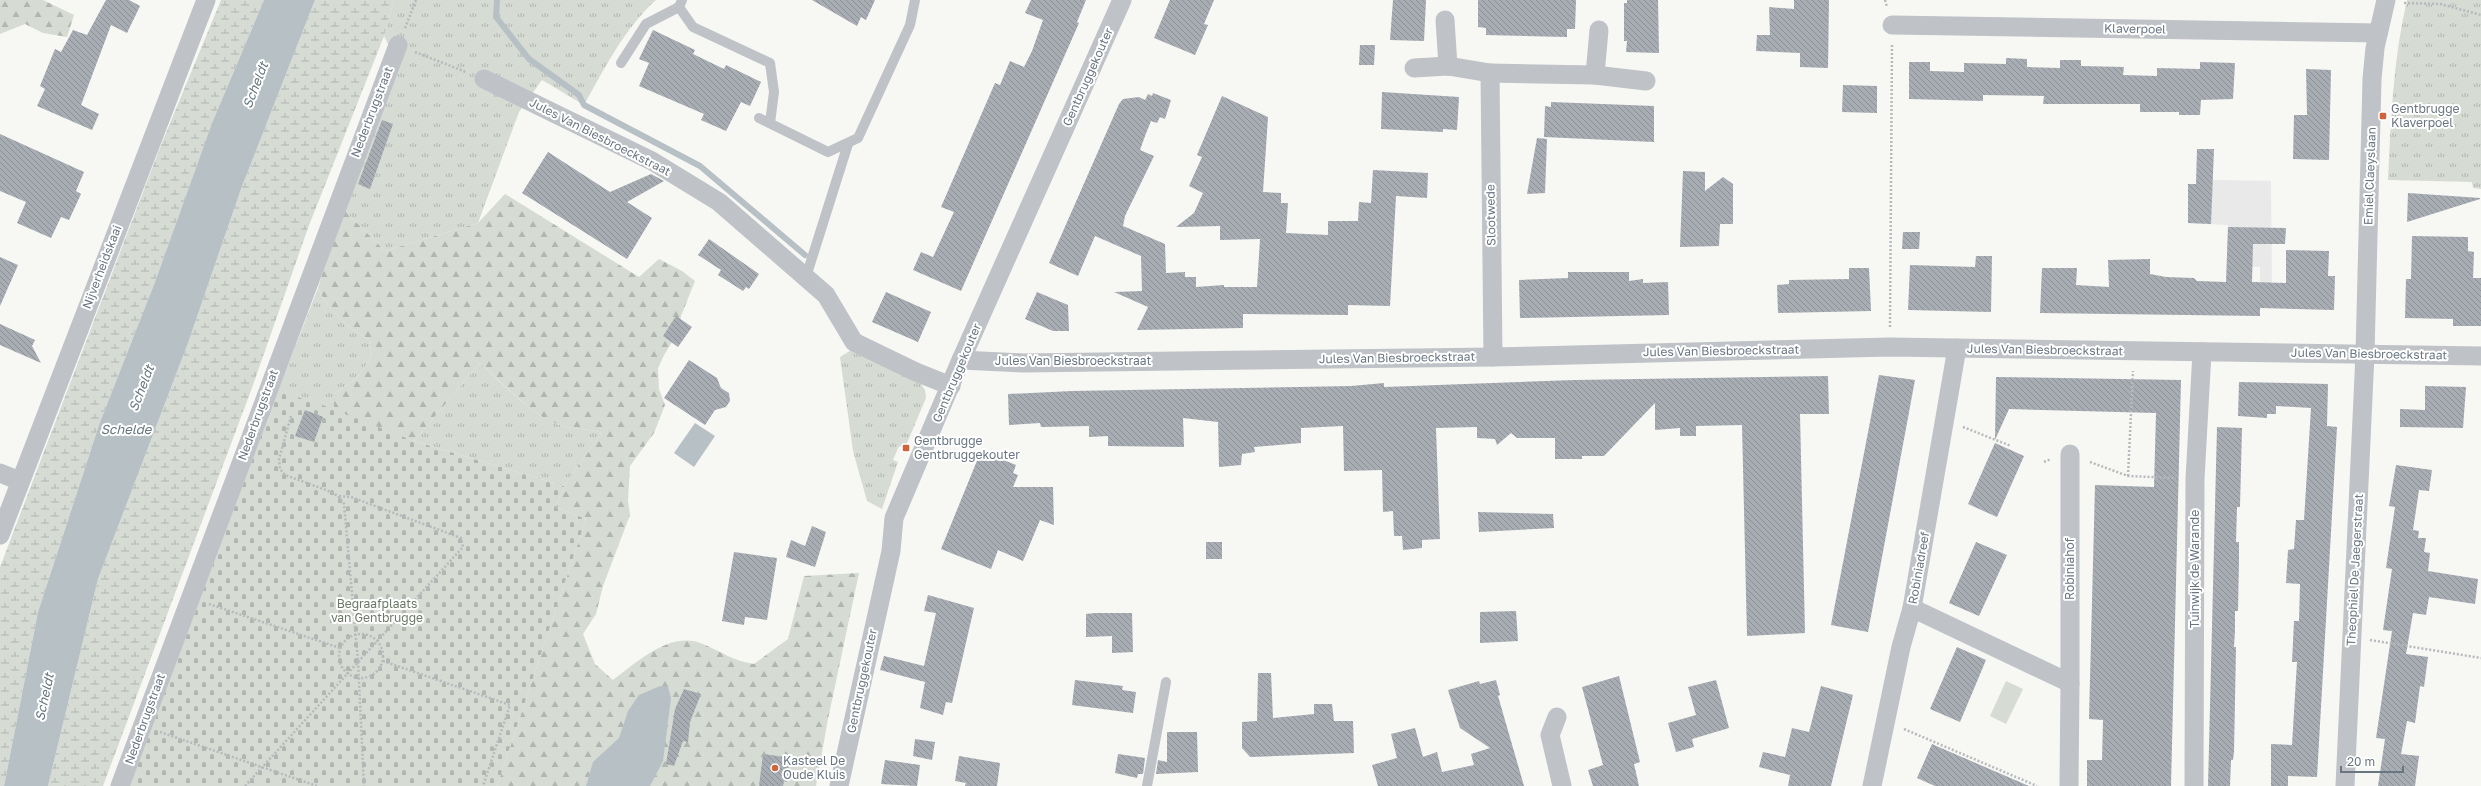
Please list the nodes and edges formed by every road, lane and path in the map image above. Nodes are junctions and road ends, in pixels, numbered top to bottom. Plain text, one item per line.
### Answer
1 (206, 0) edge
2 (416, 0) edge
3 (915, 0) edge
4 (1122, 0) edge
5 (1885, 0) edge
6 (2386, 1) edge
7 (681, 4) edge
8 (412, 9) dead end
9 (2481, 15) edge
10 (1445, 20) dead end
11 (1892, 25) junction
12 (1599, 30) dead end
13 (2378, 33) junction
14 (398, 45) joint
15 (621, 63) dead end
16 (1448, 66) junction
17 (1414, 68) dead end
18 (1490, 73) junction
19 (1595, 75) junction
20 (484, 79) joint
21 (1646, 81) dead end
22 (759, 118) dead end
23 (770, 123) junction
24 (848, 144) junction
25 (806, 277) junction
26 (1890, 347) junction
27 (1957, 348) junction
28 (2134, 352) junction
29 (2202, 352) junction
30 (2365, 354) junction
31 (2481, 356) edge
32 (1493, 357) junction
33 (961, 360) junction
34 (951, 386) junction
35 (290, 416) dead end
36 (1944, 420) junction
37 (2011, 446) dead end
38 (2070, 454) junction
39 (2044, 462) dead end
40 (0, 473) edge
41 (2128, 476) junction
42 (2195, 479) junction
43 (20, 481) junction
44 (338, 496) junction
45 (0, 535) edge
46 (208, 604) dead end
47 (1912, 608) junction
48 (355, 635) junction
49 (2352, 637) junction
50 (376, 640) junction
51 (340, 648) junction
52 (2481, 658) edge
53 (358, 661) junction
54 (383, 662) junction
55 (347, 674) junction
56 (357, 678) junction
57 (1166, 682) dead end
58 (2070, 683) junction
59 (1557, 717) dead end
60 (1886, 721) junction
61 (158, 731) dead end
62 (262, 767) junction
63 (120, 786) edge
64 (245, 786) edge
65 (315, 786) edge
66 (364, 786) edge
67 (483, 786) edge
68 (839, 786) edge
69 (1147, 786) edge
70 (1562, 786) edge
71 (1872, 786) edge
72 (2037, 786) edge
73 (2069, 786) edge
74 (2194, 786) edge
75 (2345, 786) edge

1 - 43 street, Nijverheidskaai
2 - 8 path
3 - 24 lane
4 - 33 street, Gentbruggekouter
5 - 11 path
6 - 9 path
6 - 13 street, Emiel Claeyslaan
7 - 15 lane
7 - 23 lane
10 - 16 street
11 - 13 street, Klaverpoel
11 - 26 path
12 - 19 street
13 - 30 street, Emiel Claeyslaan
14 - 20 path
14 - 63 street, Nederbrugstraat
16 - 17 street
16 - 18 street
18 - 19 street
18 - 32 street, Slootwede
19 - 21 street
20 - 25 street, Jules Van Biesbroeckstraat
22 - 23 lane
23 - 24 lane
24 - 25 lane
25 - 34 street, Jules Van Biesbroeckstraat
26 - 27 street, Jules Van Biesbroeckstraat
26 - 32 street, Jules Van Biesbroeckstraat
27 - 28 street, Jules Van Biesbroeckstraat
27 - 36 street, Robiniadreef
28 - 29 street, Jules Van Biesbroeckstraat
28 - 41 path
29 - 30 street, Jules Van Biesbroeckstraat
29 - 42 street, Tuinwijk de Warande
30 - 31 street, Jules Van Biesbroeckstraat
30 - 49 street, Theophiel De Jaegerstraat
32 - 33 street, Jules Van Biesbroeckstraat
33 - 34 street, Gentbruggekouter
34 - 68 street, Gentbruggekouter
35 - 44 path
36 - 37 path
36 - 47 street, Robiniadreef
38 - 39 path
38 - 41 path
38 - 58 street, Robiniahof
40 - 43 street
41 - 42 path
42 - 74 street, Tuinwijk de Warande
43 - 45 street, Nijverheidskaai
44 - 48 path
44 - 50 path
46 - 51 path
47 - 58 street
47 - 60 street, Robiniadreef
48 - 50 path
48 - 51 path
48 - 53 path
49 - 52 path
49 - 75 street, Theophiel De Jaegerstraat
50 - 53 path
50 - 54 path
51 - 55 path
53 - 55 path
53 - 56 path
54 - 56 path
54 - 67 path
55 - 56 path
55 - 62 path
56 - 66 path
57 - 69 lane
58 - 73 street, Robiniahof
59 - 70 street
60 - 71 street, Robiniadreef
60 - 72 path
61 - 62 path
62 - 64 path
62 - 65 path

